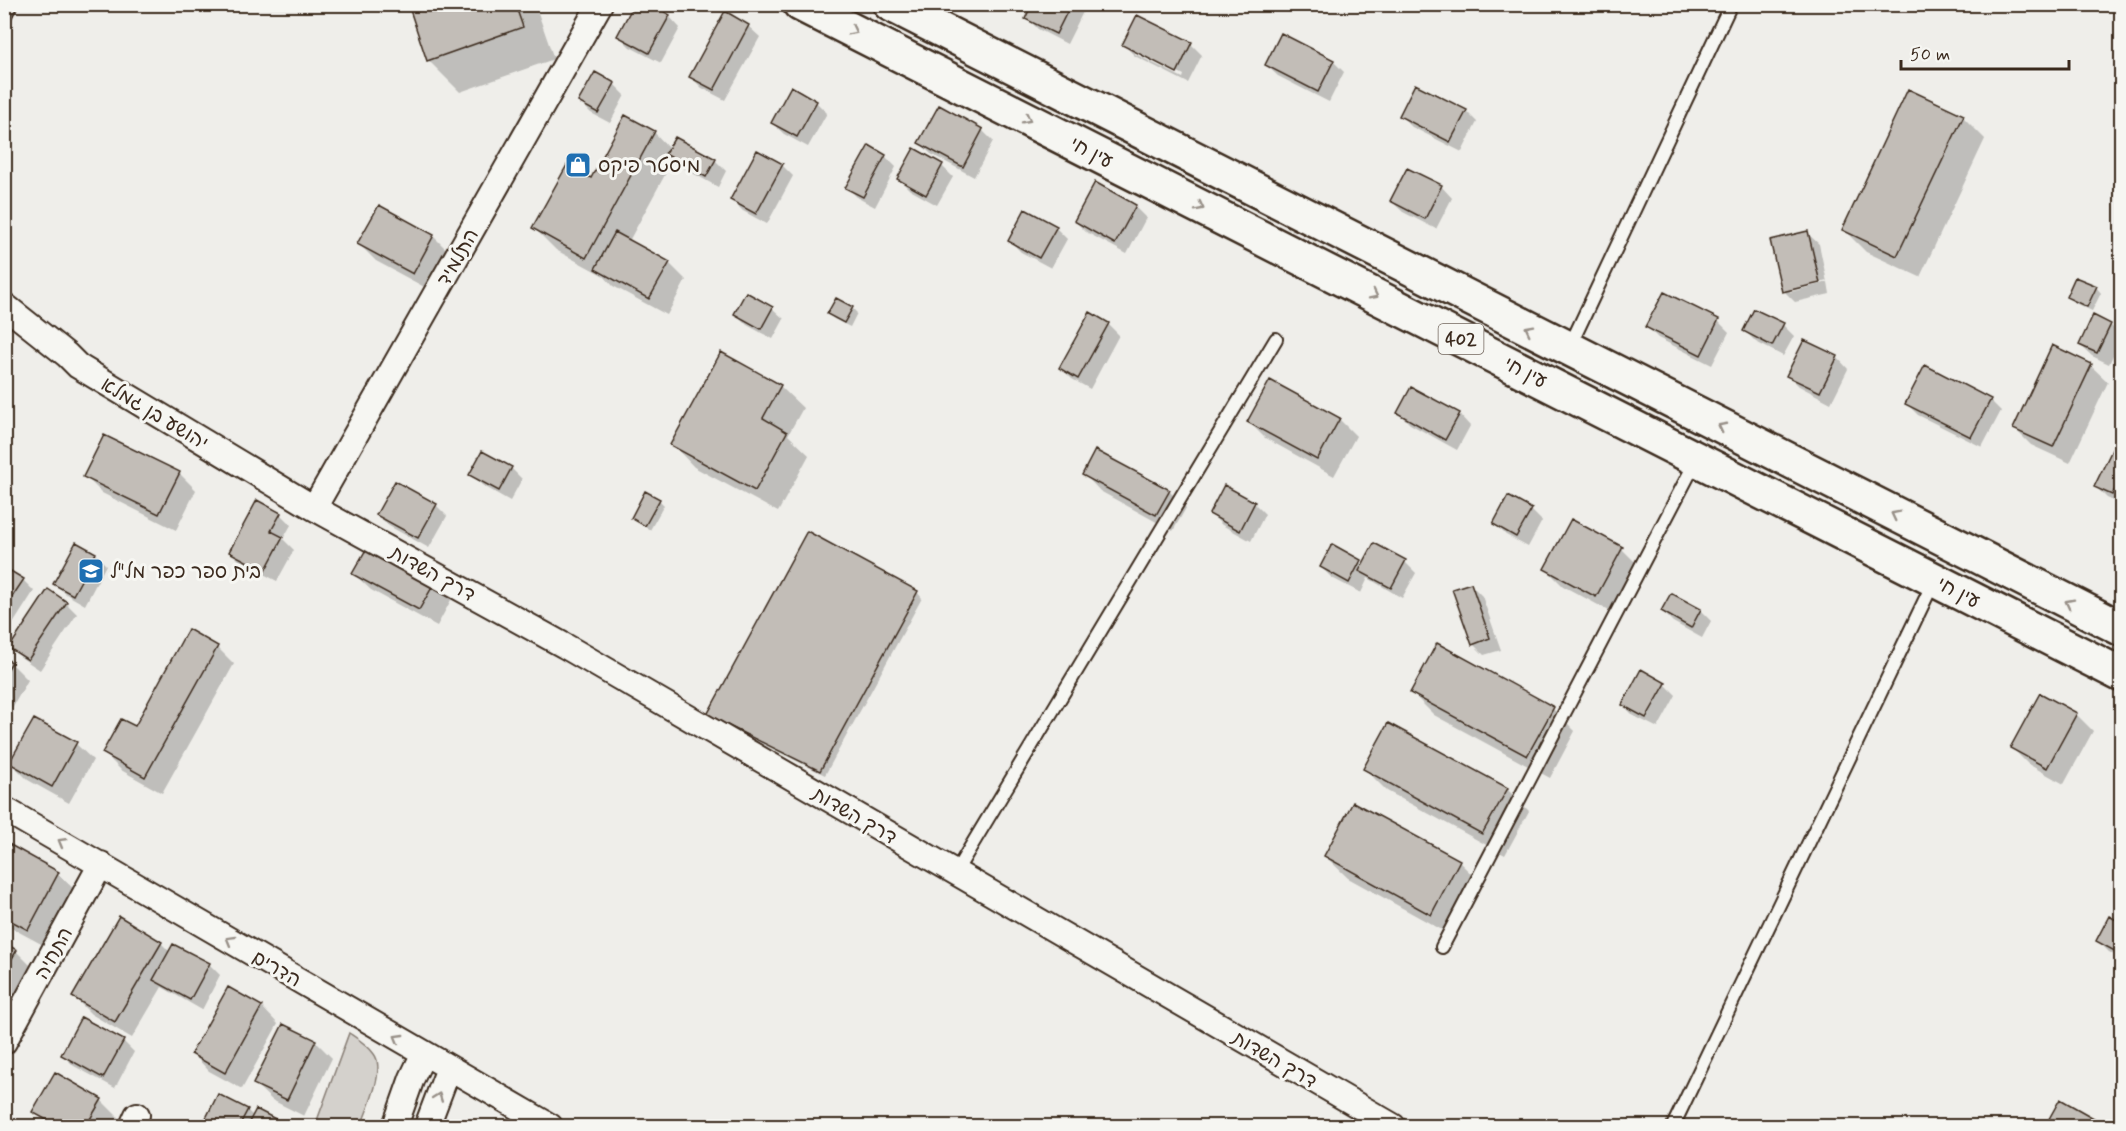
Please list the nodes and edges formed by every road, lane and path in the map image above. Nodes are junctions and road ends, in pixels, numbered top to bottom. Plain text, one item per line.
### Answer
1 (11, 4) edge
2 (600, 4) edge
3 (800, 4) edge
4 (890, 4) edge
5 (1731, 4) edge
6 (4, 17) edge
7 (4, 305) edge
8 (1276, 339) dead end
9 (1569, 349) junction
10 (1698, 459) junction
11 (314, 508) junction
12 (1935, 580) junction
13 (2121, 629) edge
14 (2121, 675) edge
15 (4, 810) edge
16 (101, 864) junction
17 (955, 873) junction
18 (1442, 947) dead end
19 (4, 1042) edge
20 (423, 1053) junction
21 (449, 1068) junction
22 (395, 1126) edge
23 (427, 1126) edge
24 (549, 1126) edge
25 (1393, 1126) edge
26 (1673, 1126) edge

1 - 6 lane
2 - 11 street, התלמיד
3 -> 10 main road, עין חי / 402
9 -> 4 main road, עין חי / 402
5 - 9 lane
7 - 11 street, יהושע בן גמלא
8 - 17 lane
13 -> 9 main road, עין חי / 402
10 - 12 main road, עין חי / 402
10 - 18 lane
11 - 17 street, דרך השדות
12 - 14 main road, עין חי / 402
12 - 26 lane
16 -> 15 street, הדרים
16 - 19 street, התחיה
20 -> 16 street, הדרים
17 - 25 street, דרך השדות
20 - 21 street, הדרים
20 - 22 street
23 -> 21 street
21 - 24 street, הדרים

